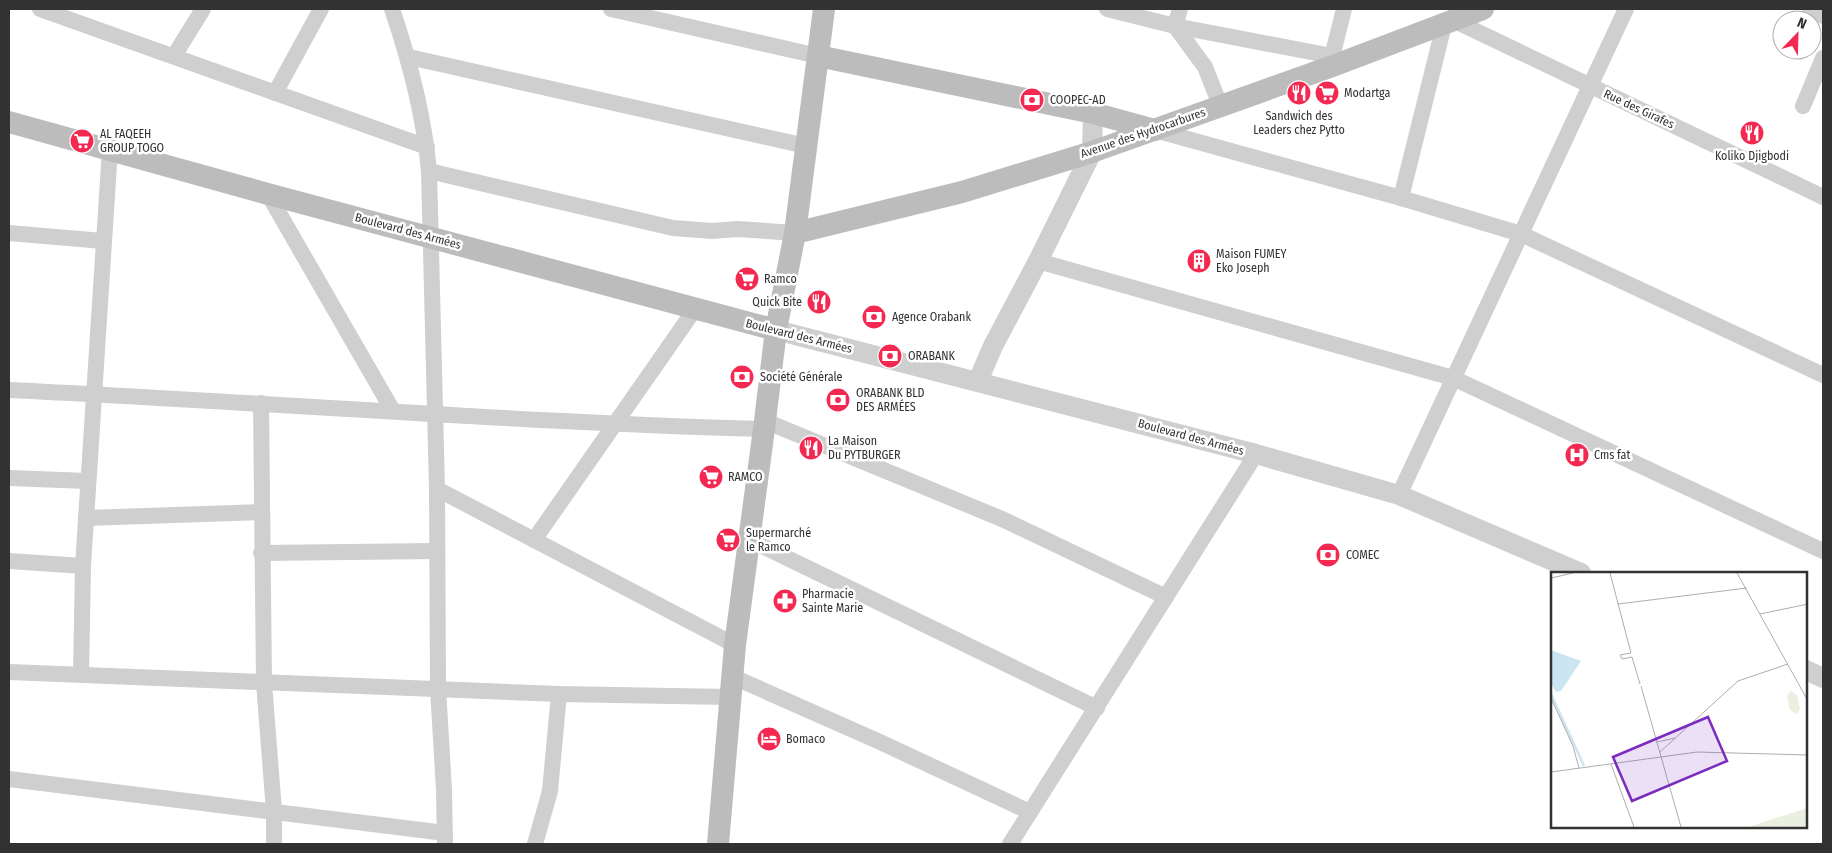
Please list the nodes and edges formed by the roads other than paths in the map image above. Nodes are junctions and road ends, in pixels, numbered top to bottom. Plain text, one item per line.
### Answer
1 (40, 9) edge
2 (203, 9) edge
3 (321, 9) edge
4 (392, 9) edge
5 (611, 9) edge
6 (824, 9) edge
7 (1107, 9) edge
8 (1180, 9) edge
9 (1344, 9) edge
10 (1483, 9) edge
11 (1626, 9) edge
12 (1810, 9) edge
13 (68, 13) edge
14 (1823, 16) edge
15 (1449, 23) junction
16 (1176, 26) junction
17 (174, 56) junction
18 (818, 56) junction
19 (408, 57) junction
20 (1823, 58) edge
21 (1331, 61) junction
22 (1590, 86) junction
23 (275, 93) junction
24 (1220, 106) junction
25 (1803, 106) dead end
26 (1093, 114) junction
27 (9, 122) edge
28 (1155, 130) junction
29 (806, 146) junction
30 (427, 147) junction
31 (110, 149) junction
32 (1092, 152) junction
33 (429, 171) junction
34 (268, 194) junction
35 (1823, 197) edge
36 (1401, 198) junction
37 (9, 233) edge
38 (796, 233) junction
39 (1521, 234) junction
40 (431, 237) junction
41 (103, 241) junction
42 (1038, 261) junction
43 (694, 309) junction
44 (776, 330) junction
45 (1823, 375) edge
46 (1453, 378) junction
47 (978, 381) junction
48 (9, 390) edge
49 (95, 394) junction
50 (261, 403) junction
51 (393, 410) junction
52 (435, 413) junction
53 (614, 424) junction
54 (764, 425) junction
55 (1256, 454) junction
56 (9, 478) edge
57 (88, 481) junction
58 (437, 489) junction
59 (1400, 495) junction
60 (262, 512) junction
61 (86, 518) junction
62 (534, 540) junction
63 (750, 540) junction
64 (1823, 550) edge
65 (436, 551) junction
66 (262, 553) junction
67 (9, 561) edge
68 (83, 566) junction
69 (1579, 572) edge
70 (1166, 597) junction
71 (735, 645) junction
72 (1807, 670) edge
73 (9, 672) edge
74 (81, 674) junction
75 (1823, 678) edge
76 (264, 683) junction
77 (730, 686) junction
78 (438, 688) junction
79 (559, 694) junction
80 (1097, 708) junction
81 (9, 779) edge
82 (274, 811) junction
83 (1030, 812) junction
84 (445, 839) edge
85 (274, 844) edge
86 (535, 844) edge
87 (718, 844) edge
88 (1010, 844) edge

1 - 13 street
2 - 17 street
3 - 23 street
4 - 19 street
5 - 18 street
6 - 18 main road
7 - 16 street
8 - 16 street
9 - 21 street
10 - 15 main road, Avenue des Hydrocarbures
11 - 22 street
12 - 14 street
13 - 17 street
15 - 21 main road, Avenue des Hydrocarbures
15 - 22 street, Rue des Girafes
15 - 36 street
16 - 21 street
16 - 24 street
17 - 23 street
18 - 26 main road
18 - 29 main road
19 - 29 street
19 - 30 street
20 - 25 street
21 - 24 main road, Avenue des Hydrocarbures
22 - 35 street, Rue des Girafes
22 - 39 street
23 - 30 street
24 - 28 main road, Avenue des Hydrocarbures
26 - 28 main road
26 - 32 street
27 - 31 main road, Boulevard des Armées
28 - 32 main road, Avenue des Hydrocarbures
28 - 36 street
29 - 38 main road
30 - 33 street
31 - 34 main road, Boulevard des Armées
31 - 41 street
32 - 38 main road, Avenue des Hydrocarbures
32 - 42 street
33 - 38 street
33 - 40 street
34 - 40 main road, Boulevard des Armées
34 - 51 street
36 - 39 street
37 - 41 street
38 - 44 main road
39 - 45 street
39 - 46 street
40 - 43 main road, Boulevard des Armées
40 - 52 street
41 - 49 street
42 - 46 street
42 - 47 street
43 - 44 main road, Boulevard des Armées
43 - 53 street
44 - 47 street, Boulevard des Armées
44 - 54 main road
46 - 59 street
46 - 64 street
47 - 55 street, Boulevard des Armées
48 - 49 street
49 - 50 street
49 - 57 street
50 - 51 street
50 - 60 street
51 - 52 street
52 - 53 street
52 - 58 street
53 - 54 street
53 - 62 street
54 - 63 main road
54 - 70 street
55 - 59 street, Boulevard des Armées
55 - 70 street
56 - 57 street
57 - 61 street
58 - 62 street
58 - 65 street
59 - 69 street, Boulevard des Armées
60 - 61 street
60 - 66 street
61 - 68 street
62 - 71 street
63 - 71 main road
63 - 80 street
65 - 66 street
65 - 78 street
66 - 76 street
67 - 68 street
68 - 74 street
70 - 80 street
71 - 77 main road
72 - 75 street
73 - 74 street
74 - 76 street
76 - 78 street
76 - 82 street
77 - 79 street
77 - 83 street
77 - 87 main road
78 - 79 street
78 - 84 street
79 - 86 street
80 - 83 street
81 - 82 street
82 - 84 street
82 - 85 street
83 - 88 street

